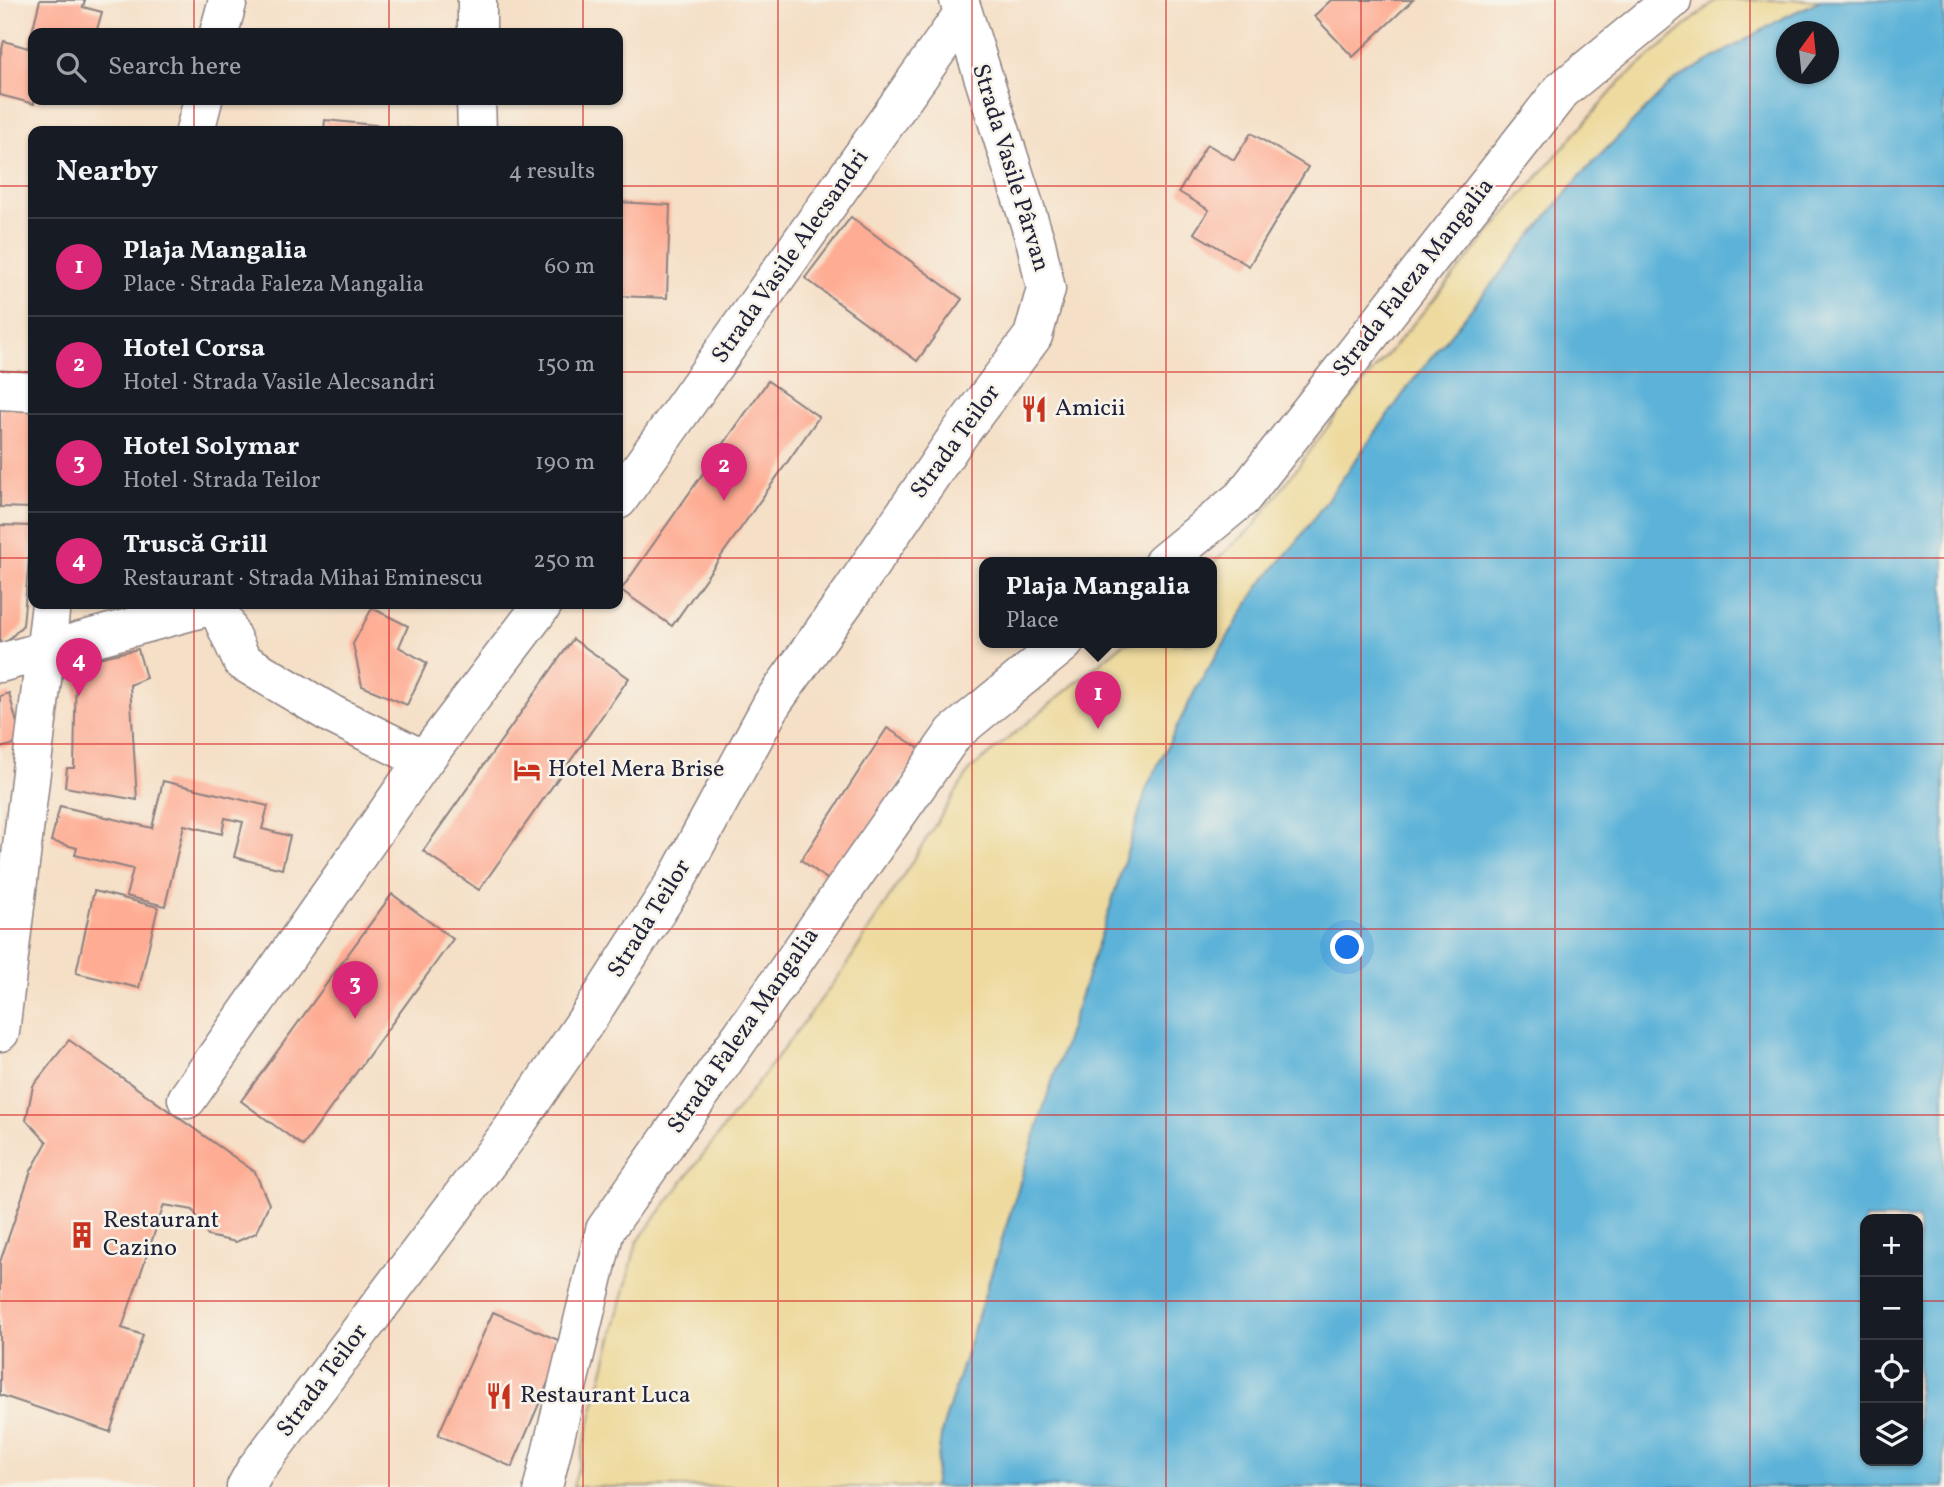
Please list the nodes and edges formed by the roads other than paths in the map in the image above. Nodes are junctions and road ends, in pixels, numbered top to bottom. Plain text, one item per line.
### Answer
1 (228, 0) edge
2 (477, 0) edge
3 (1672, 0) edge
4 (961, 7) edge
5 (220, 28) edge
6 (477, 28) edge
7 (202, 105) edge
8 (476, 105) edge
9 (196, 126) edge
10 (477, 126) edge
11 (1033, 337) joint
12 (0, 390) edge
13 (28, 392) edge
14 (623, 493) edge
15 (1170, 557) edge
16 (50, 609) edge
17 (199, 609) edge
18 (219, 609) edge
19 (538, 609) edge
20 (1058, 648) edge
21 (44, 651) junction
22 (0, 663) edge
23 (424, 760) junction
24 (0, 1032) edge
25 (187, 1099) dead end
26 (246, 1487) edge
27 (543, 1487) edge

1 - 5 street
2 - 6 street
3 - 15 street, Strada Faleza Mangalia
4 - 11 street, Strada Vasile Pârvan
4 - 14 street, Strada Vasile Alecsandri
7 - 9 street
8 - 10 street
11 - 26 street, Strada Teilor
12 - 13 street
16 - 21 street
17 - 21 street
18 - 23 street
19 - 23 street
20 - 27 street, Strada Faleza Mangalia
21 - 22 street
21 - 24 street
23 - 25 street

